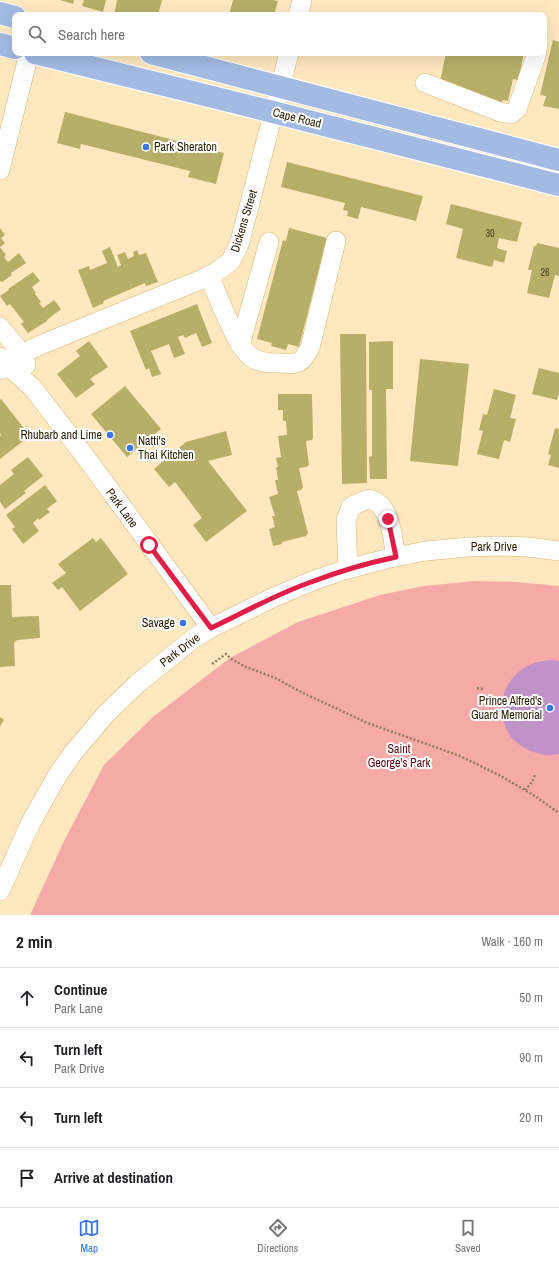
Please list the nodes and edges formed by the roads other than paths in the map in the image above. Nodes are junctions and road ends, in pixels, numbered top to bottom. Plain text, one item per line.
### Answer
1 (302, 0) edge
2 (299, 12) edge
3 (0, 13) edge
4 (12, 16) edge
5 (0, 44) edge
6 (12, 47) edge
7 (28, 56) edge
8 (46, 56) edge
9 (162, 56) edge
10 (287, 56) edge
11 (536, 56) edge
12 (425, 83) dead end
13 (280, 87) junction
14 (273, 112) junction
15 (559, 160) edge
16 (0, 170) edge
17 (559, 185) edge
18 (336, 241) dead end
19 (269, 242) dead end
20 (209, 275) junction
21 (0, 327) edge
22 (240, 344) junction
23 (22, 354) junction
24 (2, 364) edge
25 (33, 388) junction
26 (559, 551) edge
27 (396, 557) junction
28 (348, 569) junction
29 (211, 628) junction
30 (0, 888) edge

1 - 2 street
3 - 4 main road
5 - 6 main road
7 - 16 street
8 - 14 main road, Cape Road
9 - 13 main road
10 - 13 street, Dickens Street
11 - 12 street
13 - 14 street, Dickens Street
13 - 15 main road
14 - 17 main road, Cape Road
14 - 20 street, Dickens Street
18 - 22 street
19 - 22 street
20 - 22 street
20 - 23 street, Dickens Street
21 - 23 street, Park Lane
23 - 24 street, Dickens Street
23 - 25 street, Park Lane
24 - 25 street, Park Lane
25 - 29 street, Park Lane
26 - 27 street, Park Drive
27 - 28 street, Park Drive
27 - 28 street
28 - 29 street, Park Drive
29 - 30 street, Park Drive

